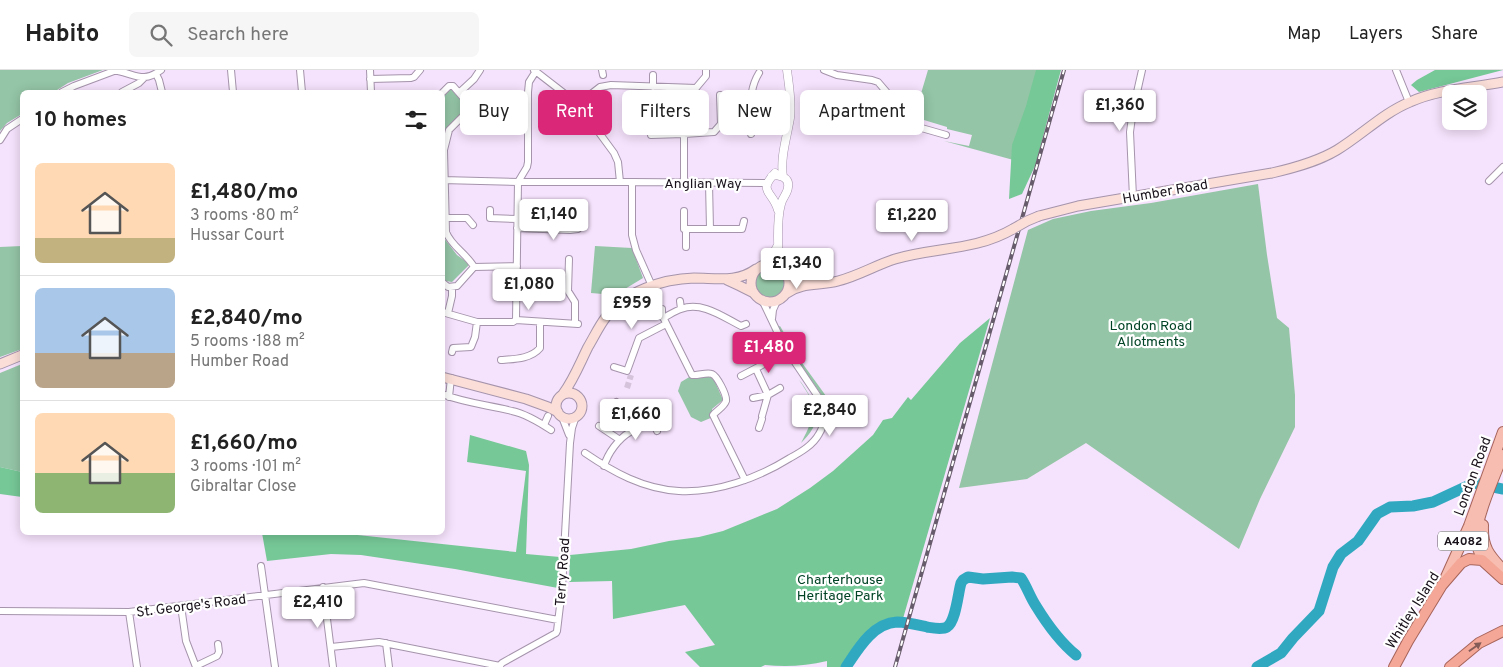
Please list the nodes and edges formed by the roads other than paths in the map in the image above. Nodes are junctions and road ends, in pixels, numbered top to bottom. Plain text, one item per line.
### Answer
1 (231, 70) edge
2 (300, 70) edge
3 (370, 70) edge
4 (420, 70) edge
5 (480, 70) edge
6 (706, 70) edge
7 (787, 70) edge
8 (824, 70) edge
9 (1142, 70) edge
10 (1396, 70) edge
11 (535, 71) edge
12 (159, 72) edge
13 (759, 73) dead end
14 (654, 75) dead end
15 (144, 78) junction
16 (370, 79) junction
17 (1503, 82) edge
18 (653, 87) junction
19 (66, 90) edge
20 (126, 90) edge
21 (162, 90) edge
22 (233, 90) edge
23 (302, 90) edge
24 (371, 90) edge
25 (445, 90) edge
26 (462, 90) edge
27 (560, 90) edge
28 (596, 90) edge
29 (751, 90) edge
30 (460, 92) edge
31 (1409, 102) junction
32 (460, 118) edge
33 (20, 120) edge
34 (719, 125) edge
35 (709, 132) edge
36 (601, 135) edge
37 (684, 135) edge
38 (946, 135) dead end
39 (0, 140) edge
40 (445, 146) edge
41 (782, 158) junction
42 (1503, 167) edge
43 (772, 176) junction
44 (783, 176) junction
45 (445, 180) edge
46 (1489, 181) dead end
47 (518, 182) junction
48 (620, 182) junction
49 (632, 182) junction
50 (684, 182) junction
51 (709, 183) junction
52 (766, 183) junction
53 (784, 195) junction
54 (772, 196) junction
55 (1133, 197) junction
56 (490, 210) dead end
57 (553, 210) dead end
58 (684, 211) dead end
59 (779, 215) junction
60 (445, 218) edge
61 (518, 219) junction
62 (744, 221) dead end
63 (445, 223) edge
64 (473, 225) dead end
65 (581, 225) dead end
66 (517, 228) junction
67 (686, 229) junction
68 (710, 229) junction
69 (553, 230) junction
70 (778, 244) junction
71 (686, 247) dead end
72 (570, 259) dead end
73 (517, 266) junction
74 (474, 267) junction
75 (760, 267) junction
76 (783, 268) junction
77 (723, 280) junction
78 (820, 283) junction
79 (445, 284) edge
80 (652, 286) junction
81 (452, 287) junction
82 (754, 293) junction
83 (787, 293) junction
84 (761, 300) junction
85 (680, 301) dead end
86 (777, 301) junction
87 (662, 309) dead end
88 (681, 309) junction
89 (445, 313) edge
90 (516, 320) junction
91 (772, 320) junction
92 (664, 321) junction
93 (477, 322) junction
94 (540, 322) junction
95 (746, 324) dead end
96 (452, 352) dead end
97 (787, 352) junction
98 (20, 356) edge
99 (501, 360) dead end
100 (0, 364) edge
101 (614, 367) dead end
102 (756, 368) junction
103 (578, 369) junction
104 (741, 376) dead end
105 (447, 377) edge
106 (780, 388) dead end
107 (446, 395) edge
108 (768, 395) junction
109 (561, 396) junction
110 (577, 396) junction
111 (752, 398) dead end
112 (526, 399) junction
113 (616, 402) dead end
114 (560, 414) junction
115 (662, 415) dead end
116 (548, 416) dead end
117 (576, 416) junction
118 (653, 421) junction
119 (544, 425) junction
120 (599, 426) dead end
121 (759, 428) dead end
122 (551, 430) dead end
123 (657, 431) dead end
124 (630, 432) junction
125 (1503, 432) edge
126 (620, 440) junction
127 (570, 443) junction
128 (585, 453) dead end
129 (1498, 460) edge
130 (604, 466) junction
131 (745, 480) junction
132 (1483, 497) junction
133 (1483, 509) junction
134 (1488, 564) junction
135 (261, 566) dead end
136 (1503, 570) edge
137 (1503, 580) edge
138 (1442, 585) junction
139 (323, 587) junction
140 (265, 595) junction
141 (181, 606) junction
142 (0, 611) edge
143 (129, 612) junction
144 (558, 620) junction
145 (1503, 631) edge
146 (386, 643) junction
147 (218, 644) dead end
148 (331, 647) junction
149 (196, 666) edge
150 (499, 666) edge
151 (137, 667) edge
152 (274, 667) edge
153 (333, 667) edge
154 (389, 667) edge
155 (1394, 667) edge
156 (1450, 667) edge

1 - 22 street
2 - 23 street
3 - 16 street
4 - 16 street
5 - 26 street
6 - 18 street
7 - 41 street
8 - 38 street
9 - 55 street
10 - 31 street
11 - 27 street
11 - 47 street
12 - 15 street
12 - 21 street
13 - 29 street
14 - 18 street
15 - 19 street
15 - 20 street
16 - 24 street
17 - 31 main road, Humber Road
18 - 28 street
25 - 30 street
31 - 55 main road, Humber Road
32 - 40 street
33 - 39 street
34 - 35 street
36 - 48 street
37 - 50 street
41 - 43 street
41 - 44 street
42 - 46 street
43 - 44 street
43 - 52 street
44 - 53 street
45 - 47 street
47 - 48 street
47 - 61 street
48 - 49 street
49 - 50 street, Anglian Way
49 - 80 street
50 - 51 street, Anglian Way
51 - 52 street, Anglian Way
51 - 68 street
52 - 54 street
53 - 54 street
53 - 59 street
54 - 59 street
55 - 78 main road, Humber Road, bridge
56 - 61 street
57 - 69 street
58 - 67 street
59 - 70 street
60 - 64 street
61 - 66 street
62 - 68 street
63 - 74 street
65 - 69 street
66 - 69 street
66 - 73 street
67 - 68 street
67 - 71 street
70 - 75 street
70 - 76 street
72 - 94 street
73 - 74 street
73 - 90 street
74 - 81 street
75 - 76 main road
75 - 77 main road
75 - 82 main road
76 - 78 main road, Humber Road
76 - 83 main road
77 - 80 main road
77 - 82 main road
78 - 83 main road, Humber Road
79 - 81 street
80 - 103 main road
81 - 89 street
82 - 84 main road
83 - 86 main road
84 - 86 main road
84 - 91 street
85 - 88 street
86 - 91 street
87 - 92 street
88 - 92 street
88 - 95 street
89 - 93 street
90 - 93 street
90 - 94 street
91 - 97 street
92 - 101 street
92 - 131 street
93 - 96 street
94 - 99 street
97 - 102 street
97 - 131 street
98 - 100 main road
102 - 104 street
102 - 108 street
103 - 109 main road
103 - 110 main road
105 - 107 street
105 - 112 main road
106 - 108 street
107 - 119 street
108 - 111 street
108 - 121 street
109 - 110 main road
109 - 112 main road
109 - 114 main road
110 - 117 main road
112 - 114 main road
113 - 124 street
114 - 117 main road
114 - 127 street, Terry Road
115 - 118 street
116 - 119 street
117 - 127 street, Terry Road
118 - 123 street
118 - 124 street
119 - 122 street
120 - 126 street
124 - 126 street
125 - 129 main road, London Road / A4082
126 - 130 street
127 - 144 street, Terry Road
128 - 130 street
129 - 132 main road, London Road / A4082
130 - 131 street
132 - 133 main road, London Road / A4082
132 - 138 main road, London Road / A4082
133 - 134 main road, London Road / A4082
133 - 136 main road
134 - 137 highway
134 - 138 highway, Whitley Island
135 - 140 street
138 - 155 highway, Whitley Island
139 - 140 street, St. George's Road
139 - 144 street, St. George's Road
139 - 148 street
140 - 141 street, St. George's Road
140 - 152 street
141 - 143 street, St. George's Road
141 - 149 street
142 - 143 street, St. George's Road
143 - 151 street
144 - 150 street, Terry Road
156 -> 145 highway
146 - 148 street
146 - 150 street
146 - 154 street
147 - 149 street
148 - 153 street

